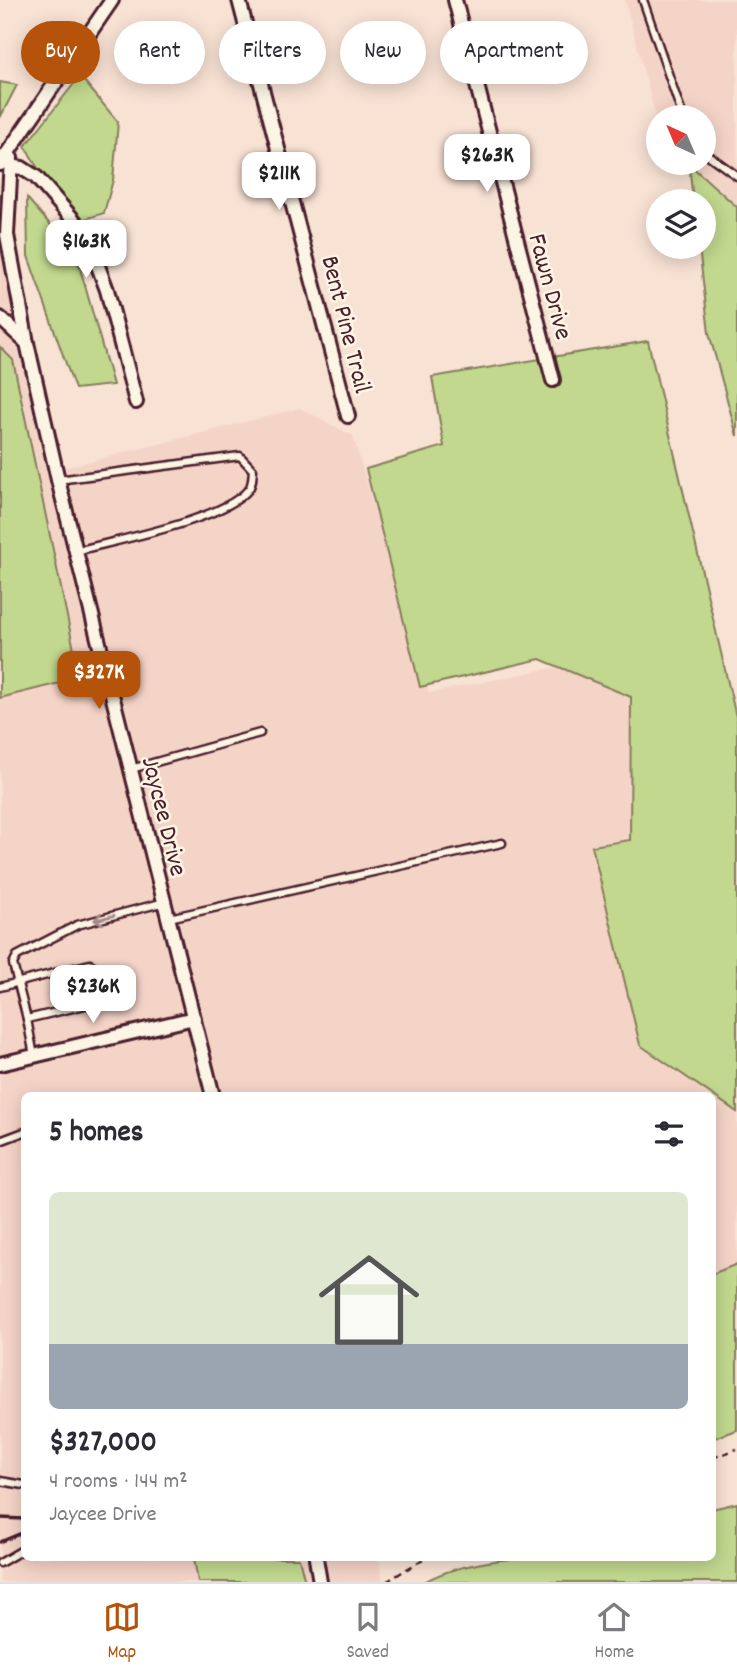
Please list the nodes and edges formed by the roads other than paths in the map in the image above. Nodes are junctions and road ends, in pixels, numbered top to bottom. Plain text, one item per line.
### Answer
1 (112, 0) edge
2 (239, 0) edge
3 (455, 0) edge
4 (643, 0) edge
5 (679, 105) edge
6 (716, 161) edge
7 (5, 165) edge
8 (737, 176) edge
9 (0, 318) edge
10 (27, 343) junction
11 (553, 380) dead end
12 (136, 402) dead end
13 (348, 416) dead end
14 (58, 480) junction
15 (76, 551) junction
16 (260, 733) dead end
17 (131, 769) junction
18 (502, 843) dead end
19 (165, 902) junction
20 (169, 918) junction
21 (18, 983) junction
22 (0, 987) edge
23 (194, 1018) junction
24 (27, 1019) junction
25 (34, 1056) junction
26 (0, 1065) edge
27 (212, 1092) edge
28 (21, 1133) edge
29 (0, 1141) edge
30 (0, 1481) edge
31 (21, 1484) edge
32 (21, 1551) edge
33 (316, 1561) edge
34 (0, 1563) edge
35 (320, 1582) edge

1 - 7 street, Jaycee Drive
2 - 13 street, Bent Pine Trail
3 - 11 street, Fawn Drive
4 - 5 lane
6 - 8 lane
7 - 10 street, Jaycee Drive
7 - 12 street
9 - 10 street
10 - 14 street, Jaycee Drive
14 - 15 street, Jaycee Drive
14 - 15 lane
15 - 17 street, Jaycee Drive
16 - 17 lane
17 - 19 street, Jaycee Drive
18 - 20 lane
19 - 20 street, Jaycee Drive
19 -> 21 lane
20 - 23 street, Jaycee Drive
21 - 22 lane
21 - 24 lane
21 - 24 lane
23 - 25 street
23 - 27 street, Jaycee Drive
24 - 25 lane
25 - 26 street
28 - 29 lane
30 - 31 lane
32 - 34 lane
33 - 35 street

